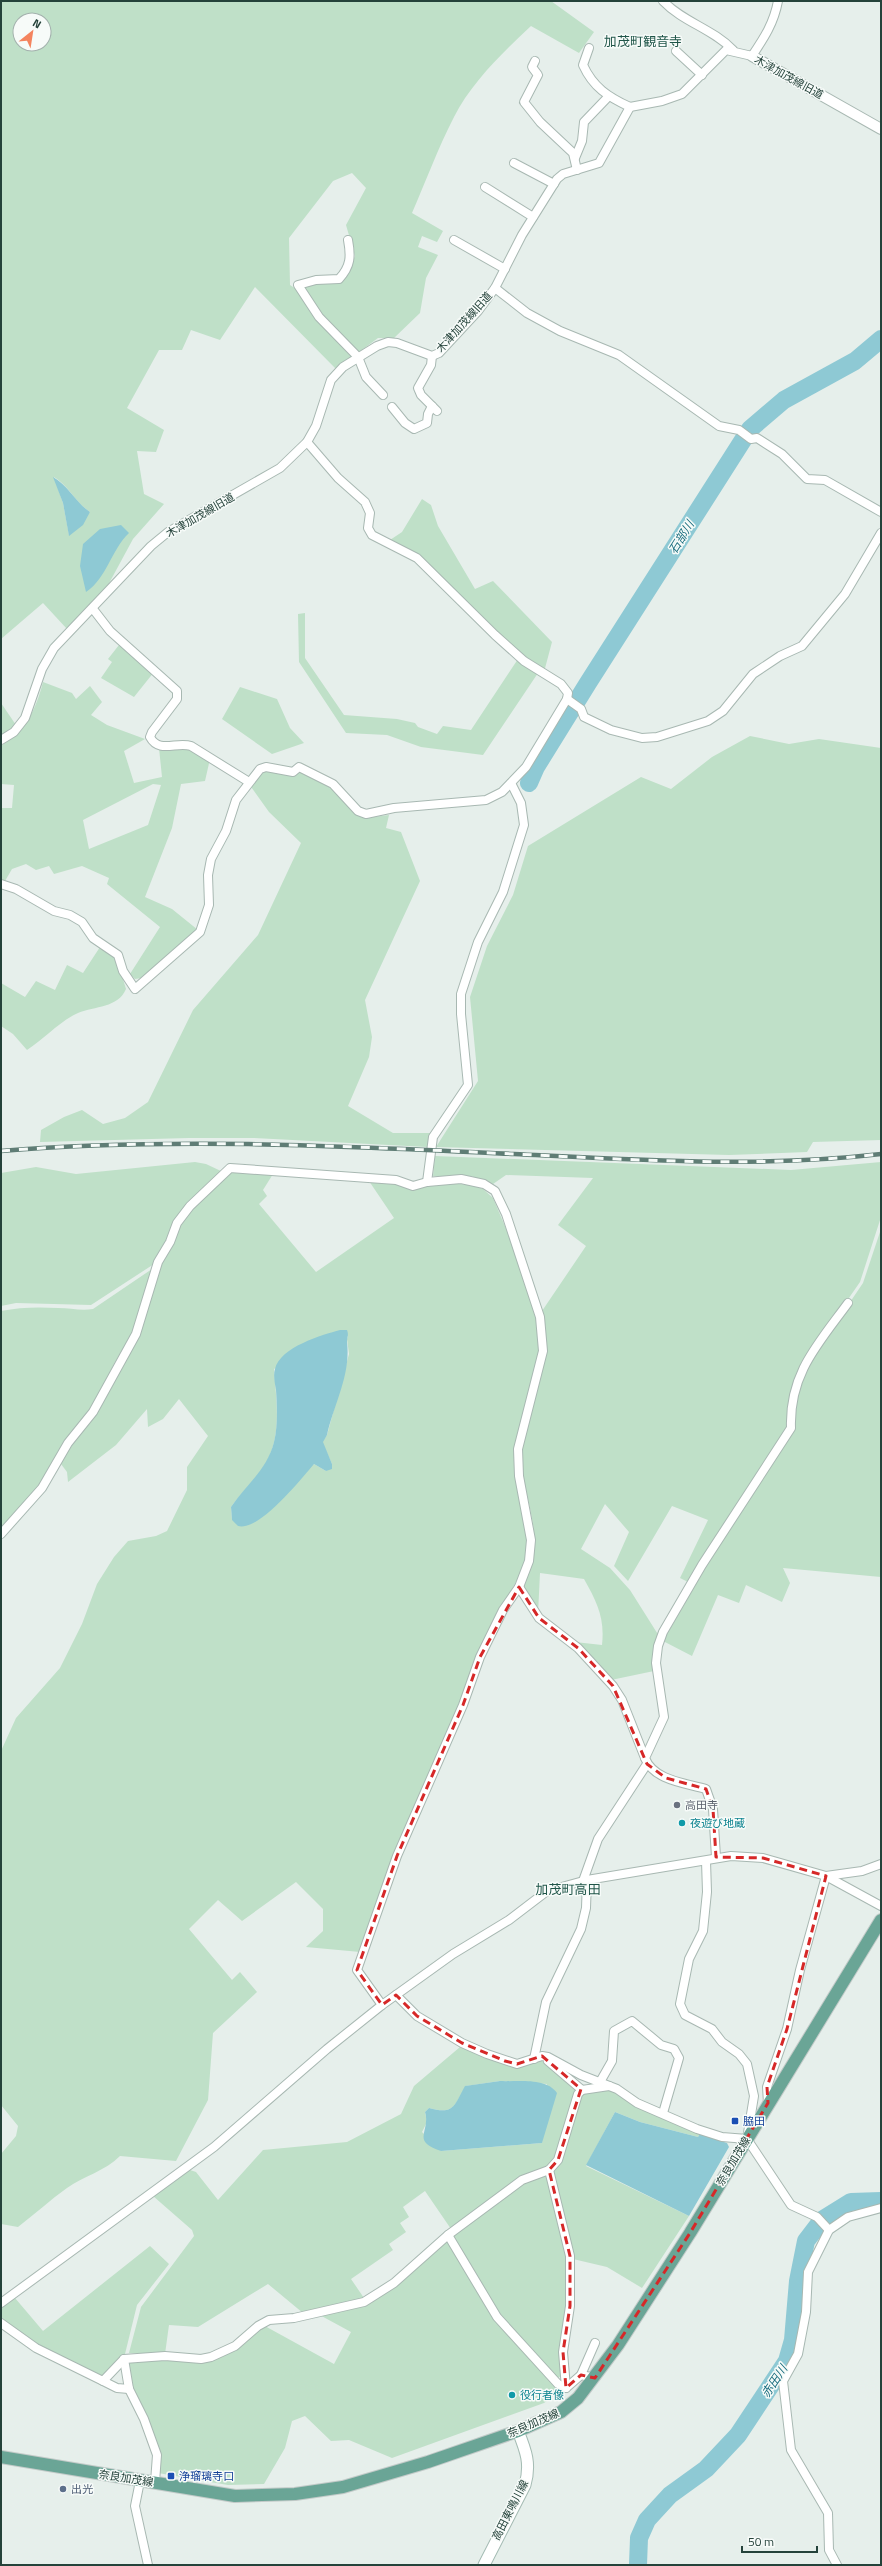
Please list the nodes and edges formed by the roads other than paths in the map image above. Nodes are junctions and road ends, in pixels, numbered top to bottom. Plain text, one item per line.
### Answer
1 (663, 1) edge
2 (778, 1) edge
3 (589, 48) dead end
4 (733, 50) junction
5 (676, 51) dead end
6 (752, 56) junction
7 (535, 61) dead end
8 (702, 75) junction
9 (608, 97) junction
10 (630, 107) junction
11 (881, 129) edge
12 (575, 158) junction
13 (514, 163) dead end
14 (577, 170) junction
15 (554, 184) junction
16 (485, 187) dead end
17 (533, 217) junction
18 (348, 240) dead end
19 (454, 240) dead end
20 (505, 269) junction
21 (495, 288) junction
22 (432, 356) junction
23 (358, 357) junction
24 (383, 395) dead end
25 (392, 407) dead end
26 (307, 442) junction
27 (881, 512) edge
28 (881, 533) edge
29 (93, 609) junction
30 (568, 701) junction
31 (1, 740) edge
32 (249, 782) junction
33 (511, 783) junction
34 (1, 884) edge
35 (427, 1182) junction
36 (848, 1303) dead end
37 (1, 1534) edge
38 (519, 1587) junction
39 (646, 1761) junction
40 (716, 1857) junction
41 (706, 1861) junction
42 (881, 1864) edge
43 (826, 1876) junction
44 (585, 1881) junction
45 (881, 1906) edge
46 (881, 1920) edge
47 (396, 1995) junction
48 (382, 2005) junction
49 (542, 2056) junction
50 (534, 2059) junction
51 (600, 2082) junction
52 (610, 2086) junction
53 (582, 2090) junction
54 (768, 2103) junction
55 (663, 2113) junction
56 (747, 2139) junction
57 (549, 2170) junction
58 (881, 2208) edge
59 (829, 2230) junction
60 (448, 2235) junction
61 (1, 2303) edge
62 (1, 2323) edge
63 (595, 2343) dead end
64 (124, 2359) junction
65 (581, 2375) junction
66 (595, 2378) junction
67 (103, 2381) junction
68 (566, 2388) junction
69 (129, 2389) junction
70 (518, 2431) junction
71 (1, 2457) edge
72 (140, 2481) junction
73 (154, 2482) junction
74 (148, 2565) edge
75 (484, 2565) edge
76 (837, 2565) edge

1 - 4 street
2 - 6 street
3 - 9 street
4 - 6 street, 木津加茂線旧道
4 - 8 street
5 - 8 street
6 - 11 street, 木津加茂線旧道
7 - 12 street
8 - 10 street
9 - 10 street
9 - 12 street
10 - 14 street, 木津加茂線旧道
12 - 14 street
13 - 15 street
14 - 15 street, 木津加茂線旧道
15 - 17 street, 木津加茂線旧道
16 - 17 street
17 - 20 street, 木津加茂線旧道
18 - 23 street
19 - 20 street
20 - 21 street, 木津加茂線旧道
21 - 22 street, 木津加茂線旧道
21 - 27 street
22 - 23 street, 木津加茂線旧道
22 - 25 street
23 - 24 street
23 - 26 street, 木津加茂線旧道
26 - 29 street, 木津加茂線旧道
26 - 30 street
28 - 30 street
29 - 31 street, 木津加茂線旧道
29 - 32 street
30 - 33 street
32 - 33 street
32 - 34 street
33 - 35 street
35 - 37 street
35 - 38 street
36 - 39 street
38 - 39 street
38 - 48 street
39 - 40 street
39 - 44 street
40 - 41 street
40 - 43 street
41 - 44 street
41 - 56 street
42 - 43 street
43 - 45 street
43 - 54 street
44 - 47 street
44 - 50 street
46 - 54 main road, 奈良加茂線
47 - 48 street
47 - 50 street
48 - 61 street
49 - 50 street
49 - 51 street
49 - 53 street
51 - 52 street
51 - 55 street
52 - 53 street
52 - 55 street
53 - 57 street
54 - 56 main road, 奈良加茂線
55 - 56 street
56 - 59 street
56 - 66 main road, 奈良加茂線
57 - 60 street
57 - 68 street
58 - 59 street
59 - 76 street
60 - 64 street
60 - 68 street
62 - 67 street
63 - 65 street
64 - 67 street
64 - 69 street
65 - 66 street
65 - 68 street
66 - 70 main road, 奈良加茂線
67 - 69 street
69 - 73 street
70 - 73 main road, 奈良加茂線
70 - 75 main road, 高田東鳴川線
71 - 72 main road, 奈良加茂線
72 - 73 main road, 奈良加茂線
72 - 74 street

